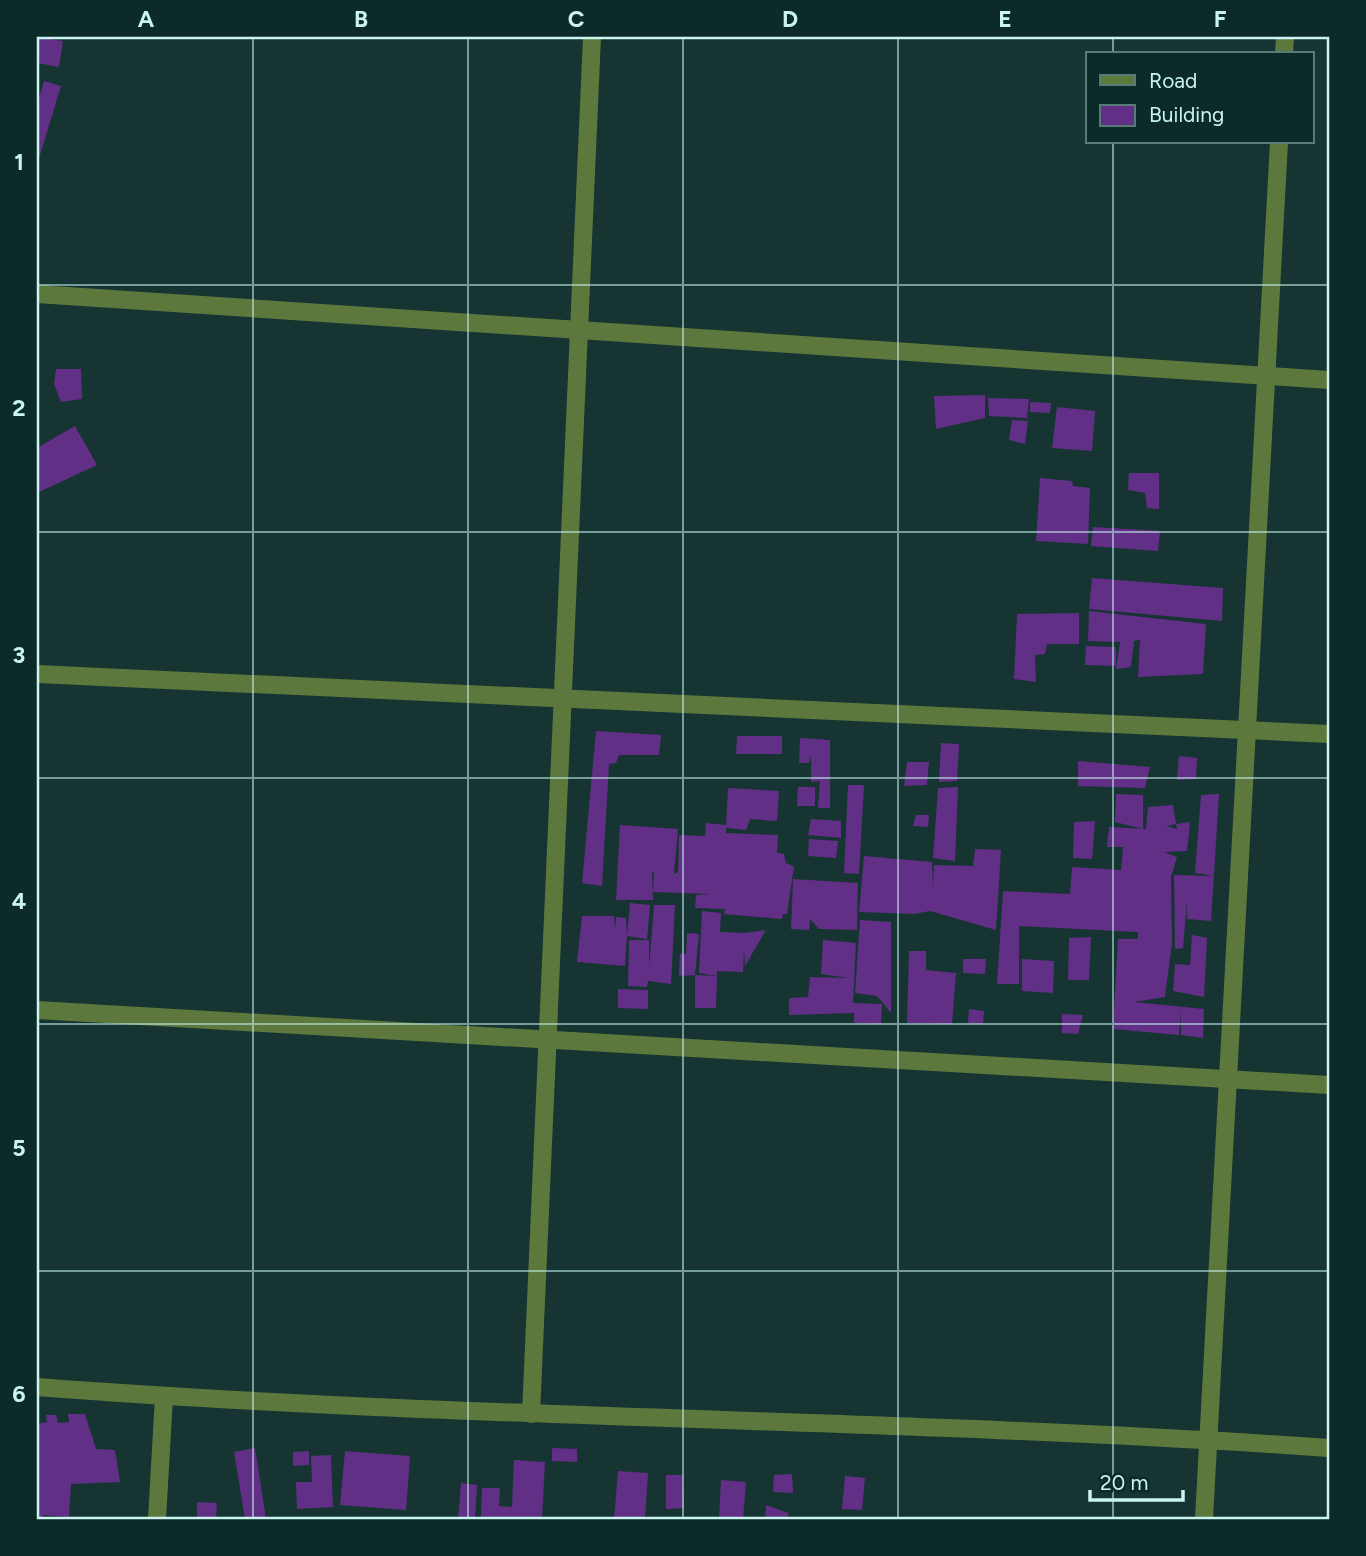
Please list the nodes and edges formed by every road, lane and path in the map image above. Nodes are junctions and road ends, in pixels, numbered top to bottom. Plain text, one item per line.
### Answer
1 (592, 37) edge
2 (1279, 144) edge
3 (37, 294) edge
4 (579, 330) junction
5 (1267, 376) junction
6 (1329, 380) edge
7 (37, 674) edge
8 (565, 697) junction
9 (1248, 730) junction
10 (1329, 734) edge
11 (37, 1010) edge
12 (550, 1040) junction
13 (1228, 1080) junction
14 (1329, 1085) edge
15 (37, 1387) edge
16 (164, 1397) junction
17 (531, 1414) junction
18 (1209, 1440) junction
19 (1329, 1448) edge
20 (157, 1519) edge
21 (1204, 1519) edge

1 - 4 street
2 - 5 street
3 - 4 street
4 - 5 street
4 - 8 street
5 - 6 street
5 - 9 street
7 - 8 street
8 - 9 street
8 - 12 street
9 - 10 street
9 - 13 street
11 - 12 street
12 - 13 street
12 - 17 street
13 - 14 street
13 - 18 street
15 - 16 street
16 - 17 street
16 - 20 street
17 - 18 street
18 - 19 street
18 - 21 street

